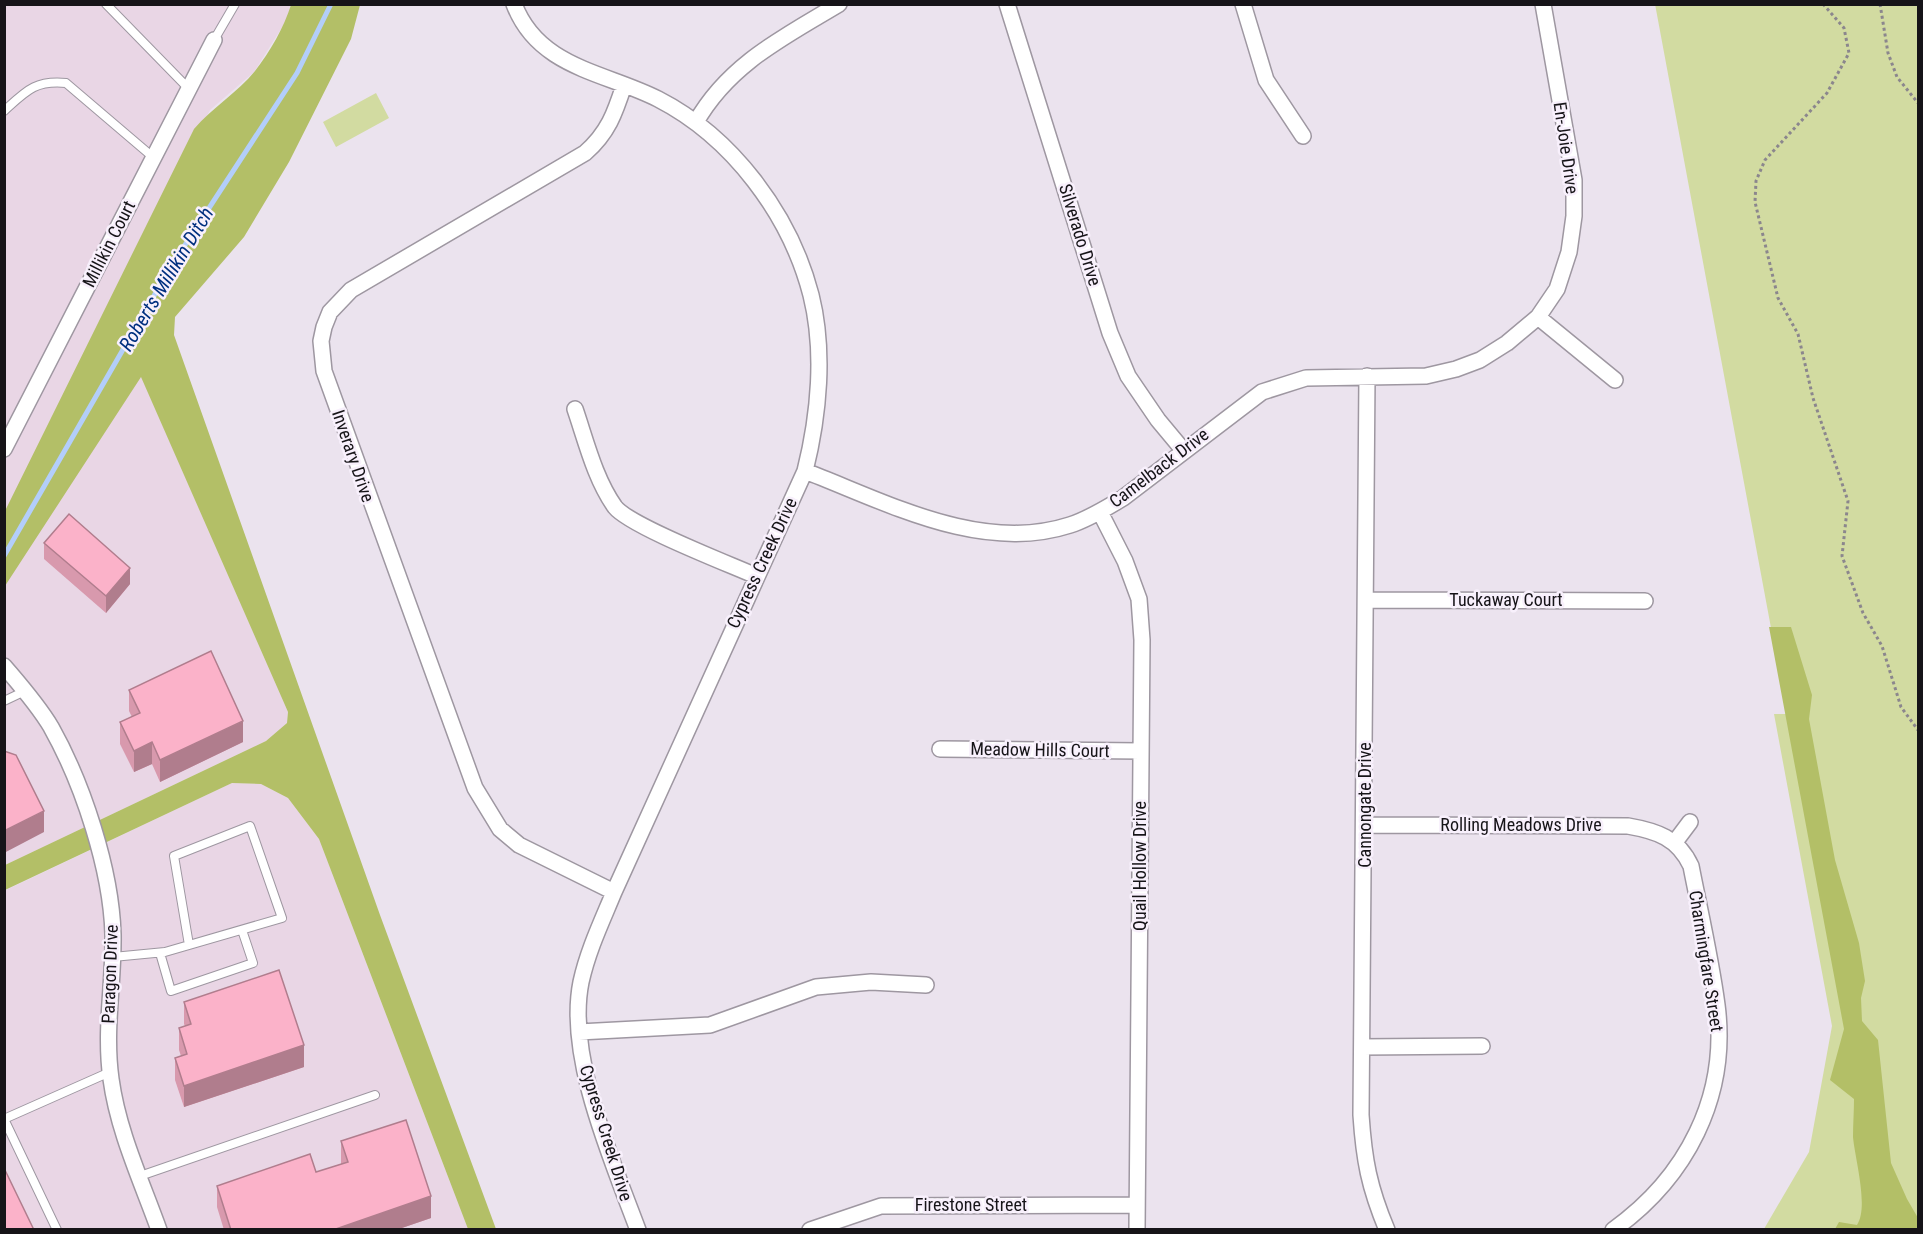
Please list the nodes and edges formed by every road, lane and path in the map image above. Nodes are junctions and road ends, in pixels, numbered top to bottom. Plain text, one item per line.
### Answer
1 (106, 4) edge
2 (235, 4) edge
3 (514, 4) edge
4 (839, 4) edge
5 (1007, 4) edge
6 (1243, 4) edge
7 (1543, 4) edge
8 (1823, 4) edge
9 (1880, 4) edge
10 (214, 40) joint
11 (624, 85) junction
12 (189, 89) junction
13 (1918, 103) edge
14 (4, 111) edge
15 (696, 122) junction
16 (1304, 135) dead end
17 (154, 158) junction
18 (1538, 317) junction
19 (1507, 343) joint
20 (1367, 376) junction
21 (1615, 380) dead end
22 (575, 409) dead end
23 (4, 449) edge
24 (1184, 450) junction
25 (805, 471) junction
26 (1100, 512) junction
27 (756, 576) junction
28 (1366, 600) junction
29 (1645, 601) dead end
30 (4, 666) edge
31 (25, 690) junction
32 (4, 701) edge
33 (1918, 730) edge
34 (940, 748) dead end
35 (1141, 751) junction
36 (1690, 822) dead end
37 (1364, 825) junction
38 (1675, 842) junction
39 (614, 892) junction
40 (242, 930) junction
41 (189, 945) junction
42 (160, 953) junction
43 (113, 957) junction
44 (926, 985) dead end
45 (579, 1032) junction
46 (1482, 1046) dead end
47 (1362, 1047) junction
48 (110, 1072) junction
49 (375, 1095) dead end
50 (140, 1176) junction
51 (1137, 1205) junction
52 (57, 1230) edge
53 (159, 1230) edge
54 (638, 1230) edge
55 (810, 1230) edge
56 (1137, 1230) edge
57 (1387, 1230) edge
58 (1613, 1230) edge

1 - 12 lane
2 - 10 lane
3 - 11 street, Cypress Creek Drive
4 - 15 street
5 - 24 street, Silverado Drive
6 - 16 street
7 - 18 street, En-Joie Drive
8 - 33 path
9 - 13 path
10 - 12 street, Millikin Court
11 - 15 street, Cypress Creek Drive
11 - 39 street, Inverary Drive
12 - 17 street, Millikin Court
14 - 17 lane
15 - 25 street, Cypress Creek Drive
17 - 23 street, Millikin Court
18 - 19 street, En-Joie Drive
18 - 21 street
19 - 20 street, Camelback Drive
20 - 24 street, Camelback Drive
20 - 28 street, Cannongate Drive
22 - 27 street
24 - 26 street, Camelback Drive
25 - 26 street, Camelback Drive
25 - 27 street, Cypress Creek Drive
26 - 35 street, Quail Hollow Drive
27 - 39 street, Cypress Creek Drive
28 - 29 street, Tuckaway Court
28 - 37 street, Cannongate Drive
30 - 31 street, Paragon Drive
31 - 32 lane
31 - 43 street, Paragon Drive
34 - 35 street, Meadow Hills Court
35 - 51 street, Quail Hollow Drive
36 - 38 street
37 - 38 street, Rolling Meadows Drive
37 - 47 street, Cannongate Drive
38 - 58 street, Charmingfare Street
39 - 45 street, Cypress Creek Drive
40 - 41 lane
40 - 41 lane
40 - 42 lane
41 - 42 lane
42 - 43 lane
43 - 48 street, Paragon Drive
44 - 45 street
45 - 54 street, Cypress Creek Drive
46 - 47 street
47 - 57 street, Cannongate Drive
48 - 50 street, Paragon Drive
48 - 52 lane
49 - 50 lane
50 - 53 street, Paragon Drive
51 - 55 street, Firestone Street
51 - 56 street, Quail Hollow Drive

